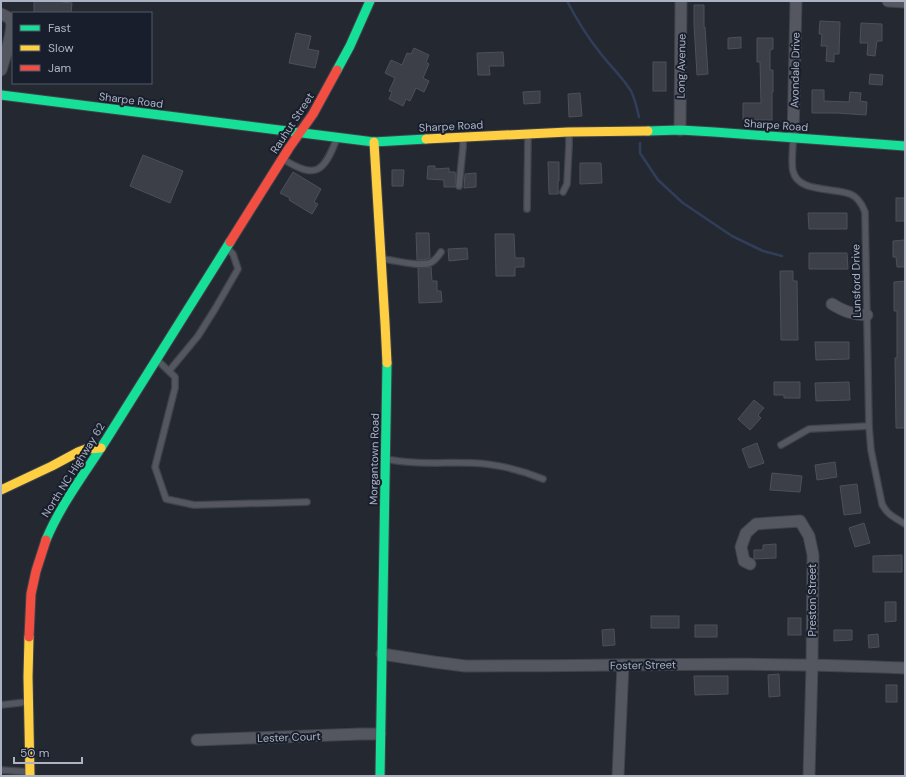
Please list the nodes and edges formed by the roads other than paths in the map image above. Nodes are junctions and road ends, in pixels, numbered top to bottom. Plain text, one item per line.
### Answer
1 (370, 1) edge
2 (681, 1) edge
3 (796, 1) edge
4 (888, 1) edge
5 (905, 2) edge
6 (1, 14) edge
7 (1, 70) edge
8 (1, 95) edge
9 (680, 130) junction
10 (568, 132) junction
11 (300, 133) junction
12 (528, 134) junction
13 (337, 137) junction
14 (463, 137) junction
15 (793, 138) junction
16 (374, 142) junction
17 (905, 146) edge
18 (283, 159) junction
19 (459, 186) dead end
20 (563, 192) dead end
21 (527, 209) dead end
22 (225, 250) junction
23 (441, 252) dead end
24 (381, 259) junction
25 (832, 304) dead end
26 (867, 315) junction
27 (156, 359) junction
28 (169, 371) junction
29 (869, 426) junction
30 (781, 445) dead end
31 (101, 448) junction
32 (386, 458) junction
33 (543, 478) dead end
34 (1, 490) edge
35 (307, 502) dead end
36 (905, 524) edge
37 (750, 564) dead end
38 (382, 654) junction
39 (624, 665) junction
40 (812, 665) junction
41 (905, 668) edge
42 (29, 702) junction
43 (1, 705) edge
44 (380, 734) junction
45 (197, 740) dead end
46 (1, 770) edge
47 (30, 774) edge
48 (380, 776) edge
49 (618, 776) edge
50 (809, 776) edge

1 - 11 street, Rauhut Street
2 - 9 street, Long Avenue
3 - 15 street, Avondale Drive
4 - 5 street
6 - 7 street
8 - 11 street, Sharpe Road
9 - 10 street, Sharpe Road
9 - 15 street, Sharpe Road
10 - 12 street, Sharpe Road
10 - 20 lane
11 - 13 street, Sharpe Road
11 - 18 street, Rauhut Street
12 - 14 street, Sharpe Road
12 - 21 lane
13 - 16 street, Sharpe Road
13 - 18 lane
14 - 16 street, Sharpe Road
14 - 19 lane
15 - 17 street, Sharpe Road
15 - 26 lane, Lunsford Drive
16 - 24 street, Morgantown Road
18 - 22 street, Rauhut Street
22 - 27 street, North NC Highway 62
22 - 28 lane
23 - 24 lane
24 - 32 street, Morgantown Road
25 - 26 street
26 - 29 lane, Lunsford Drive
27 - 28 lane
27 - 31 street, North NC Highway 62
28 - 35 lane
29 - 30 lane
29 - 36 lane, Lunsford Drive
31 - 34 street
31 - 42 street, North NC Highway 62
32 - 33 lane
32 - 38 street, Morgantown Road
37 - 40 street, Preston Street
38 - 39 street, Foster Street
38 - 44 street, Morgantown Road
39 - 40 street, Foster Street
39 - 49 street
40 - 41 street, Foster Street
40 - 50 street, Preston Street
42 - 43 lane
42 - 47 street, North NC Highway 62
44 - 45 street, Lester Court
44 - 48 street, Morgantown Road
46 - 47 lane

